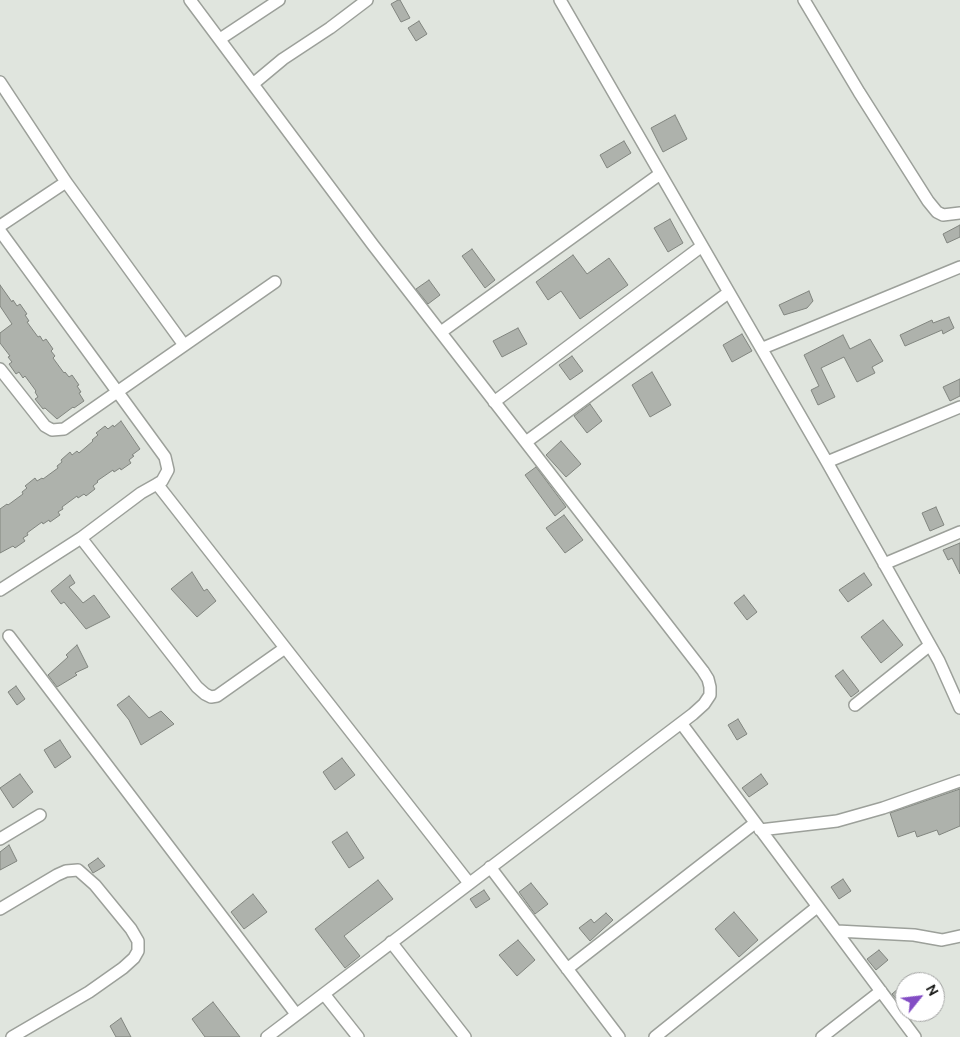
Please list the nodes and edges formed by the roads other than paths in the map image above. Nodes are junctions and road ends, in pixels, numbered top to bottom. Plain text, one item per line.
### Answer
1 (190, 0) edge
2 (279, 0) edge
3 (367, 0) edge
4 (560, 0) edge
5 (804, 0) edge
6 (220, 39) junction
7 (0, 82) edge
8 (253, 84) junction
9 (660, 174) junction
10 (66, 182) junction
11 (960, 213) edge
12 (0, 226) edge
13 (0, 231) edge
14 (702, 246) junction
15 (960, 267) edge
16 (275, 282) dead end
17 (728, 293) junction
18 (441, 332) junction
19 (184, 345) junction
20 (762, 348) junction
21 (0, 369) edge
22 (117, 392) junction
23 (494, 402) junction
24 (960, 407) edge
25 (526, 442) junction
26 (827, 462) junction
27 (157, 484) junction
28 (960, 532) edge
29 (81, 538) junction
30 (884, 564) junction
31 (0, 590) edge
32 (9, 636) dead end
33 (930, 646) junction
34 (285, 648) junction
35 (855, 705) dead end
36 (960, 708) edge
37 (681, 723) junction
38 (960, 781) edge
39 (40, 815) dead end
40 (757, 827) junction
41 (0, 839) edge
42 (490, 867) junction
43 (469, 883) junction
44 (817, 907) junction
45 (0, 909) edge
46 (837, 931) junction
47 (960, 936) edge
48 (391, 942) junction
49 (567, 969) junction
50 (881, 991) junction
51 (324, 994) junction
52 (296, 1014) junction
53 (12, 1037) edge
54 (267, 1037) edge
55 (358, 1037) edge
56 (464, 1037) edge
57 (619, 1037) edge
58 (655, 1037) edge
59 (822, 1037) edge
60 (915, 1037) edge

1 - 6 street
2 - 6 street
3 - 8 street
4 - 9 street
5 - 11 street
6 - 8 street
7 - 10 street
8 - 18 street
9 - 14 street
9 - 18 street
10 - 12 street
10 - 19 street
13 - 22 street
14 - 17 street
14 - 23 street
15 - 20 street
16 - 19 street
17 - 20 street
17 - 25 street
18 - 23 street
19 - 22 street
20 - 26 street
21 - 22 street
22 - 27 street
23 - 25 street
24 - 26 street
25 - 37 street
26 - 30 street
27 - 29 street
27 - 34 street
28 - 30 street
29 - 31 street
29 - 34 street
30 - 33 street
32 - 52 street
33 - 35 street
33 - 36 street
34 - 43 street
37 - 40 street
37 - 42 street
38 - 40 street
39 - 41 street
40 - 44 street
40 - 49 street
42 - 43 street
42 - 49 street
43 - 48 street
44 - 46 street
44 - 58 street
45 - 53 street
46 - 47 street
46 - 50 street
48 - 51 street
48 - 56 street
49 - 57 street
50 - 59 street
50 - 60 street
51 - 52 street
51 - 55 street
52 - 54 street

